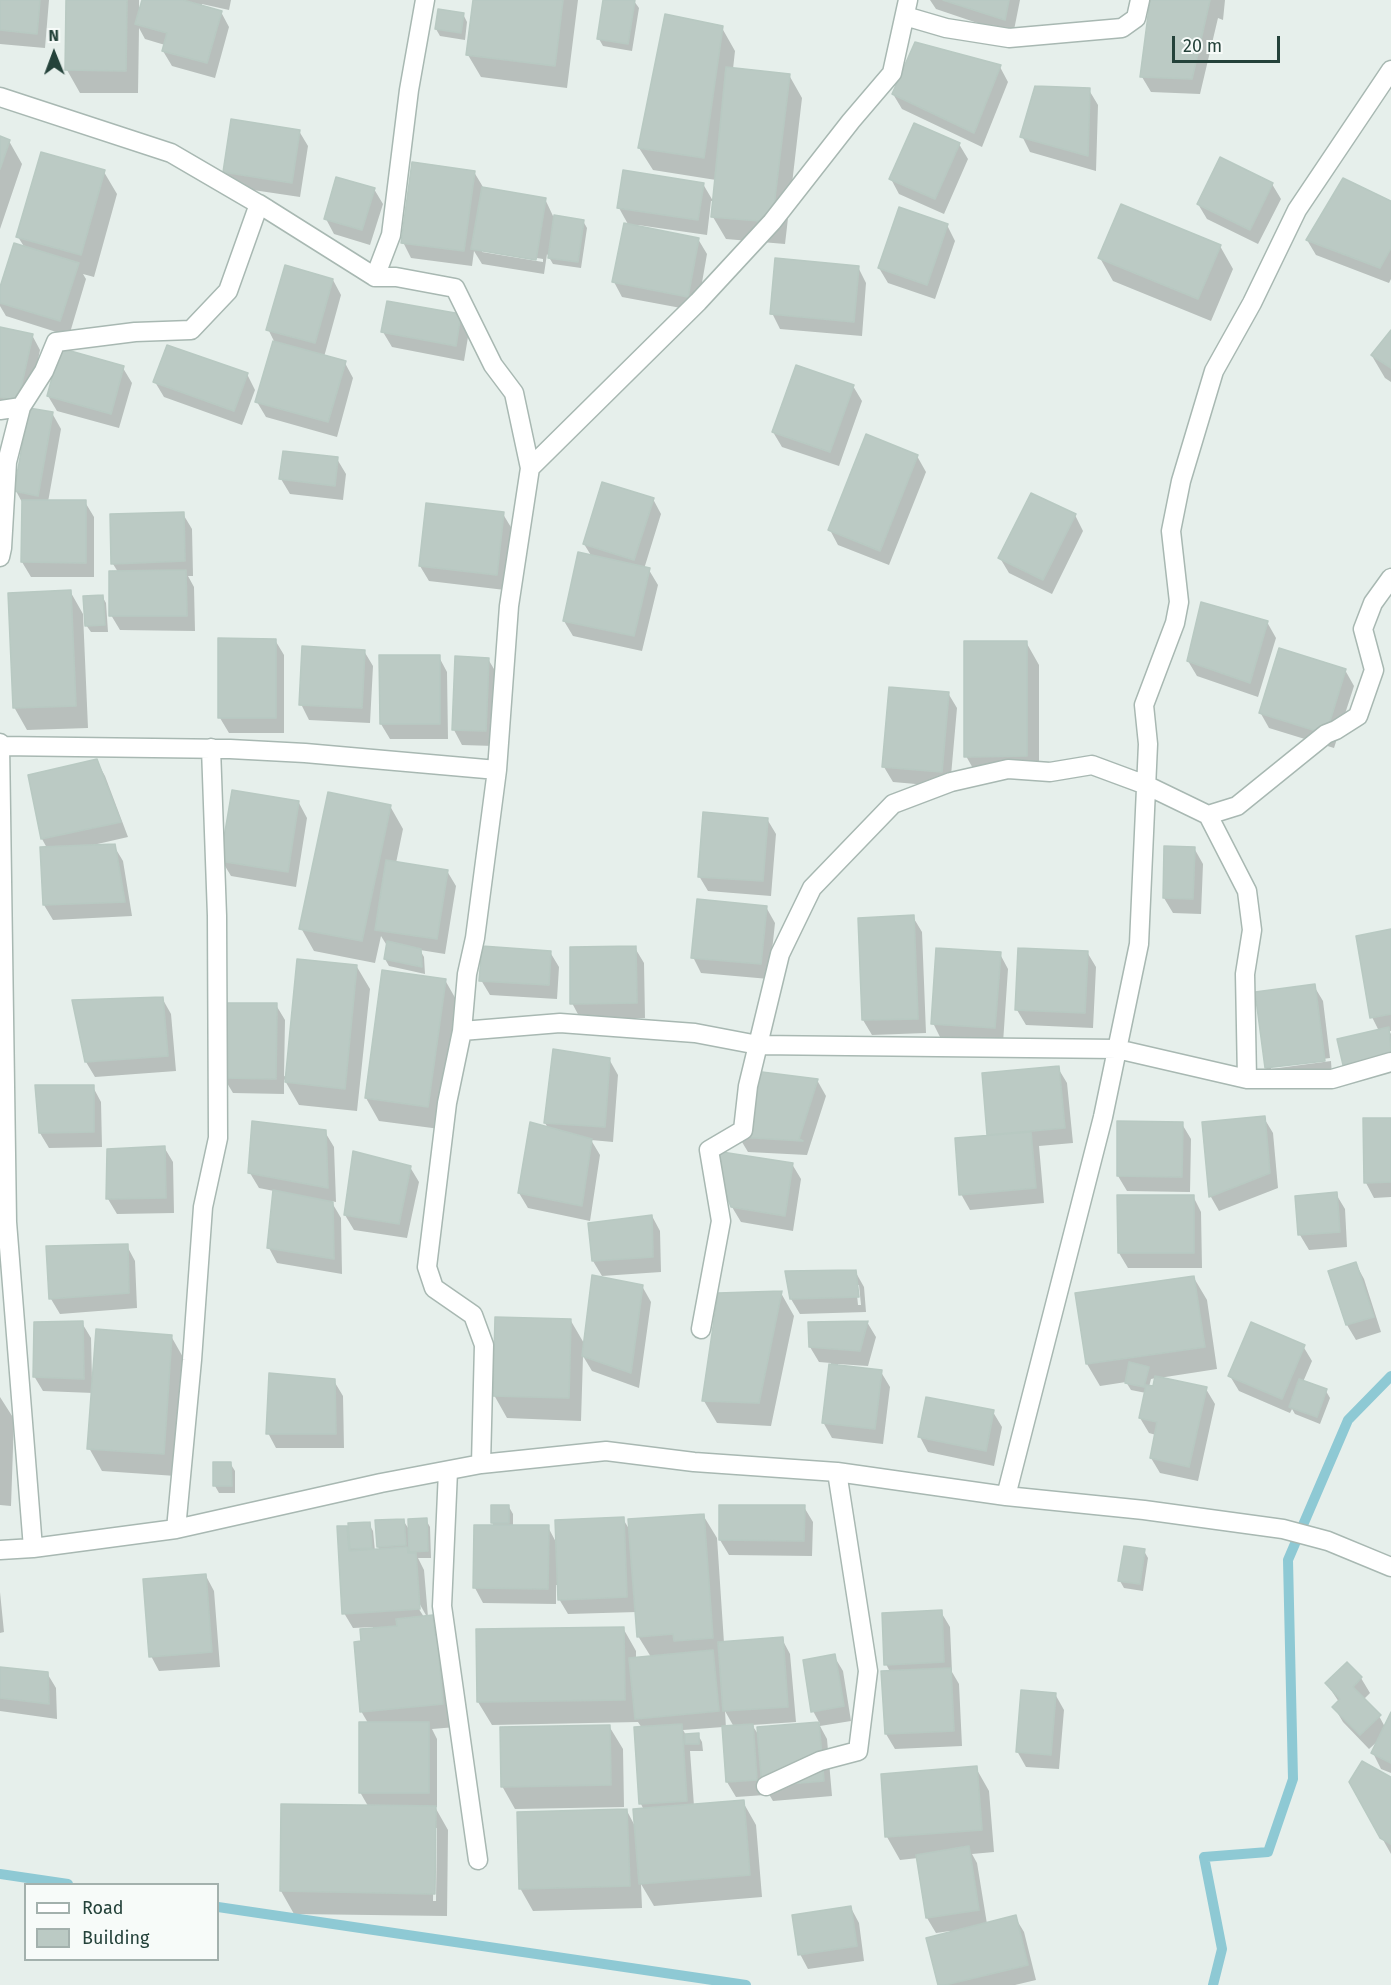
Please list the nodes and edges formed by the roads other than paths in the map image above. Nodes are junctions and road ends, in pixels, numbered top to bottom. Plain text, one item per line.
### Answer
1 (426, 0) edge
2 (1140, 0) edge
3 (906, 8) edge
4 (1391, 70) edge
5 (0, 97) edge
6 (258, 204) junction
7 (375, 277) junction
8 (21, 407) junction
9 (0, 410) edge
10 (530, 468) junction
11 (0, 557) edge
12 (1391, 578) edge
13 (0, 745) edge
14 (211, 748) junction
15 (497, 770) junction
16 (1146, 785) junction
17 (1208, 815) junction
18 (462, 1031) junction
19 (758, 1045) junction
20 (1117, 1049) junction
21 (1391, 1062) edge
22 (1247, 1079) junction
23 (701, 1329) dead end
24 (481, 1464) junction
25 (448, 1471) junction
26 (837, 1472) junction
27 (1006, 1496) junction
28 (176, 1529) junction
29 (33, 1548) junction
30 (0, 1550) edge
31 (1391, 1567) edge
32 (766, 1786) dead end
33 (478, 1860) dead end

1 - 7 street
2 - 3 street
3 - 10 street
4 - 16 street
5 - 6 street
6 - 7 street
6 - 8 street
7 - 10 street
8 - 9 street
8 - 11 street
10 - 15 street
12 - 17 street
13 - 14 street
13 - 29 street
14 - 15 street
14 - 28 street
15 - 18 street
16 - 17 street
16 - 19 street
16 - 20 street
17 - 22 street
18 - 19 street
18 - 24 street
19 - 20 street
19 - 23 street
20 - 22 street
20 - 27 street
21 - 22 street
24 - 25 street
24 - 26 street
25 - 28 street
25 - 33 street
26 - 27 street
26 - 32 street
27 - 31 street
28 - 29 street
29 - 30 street

